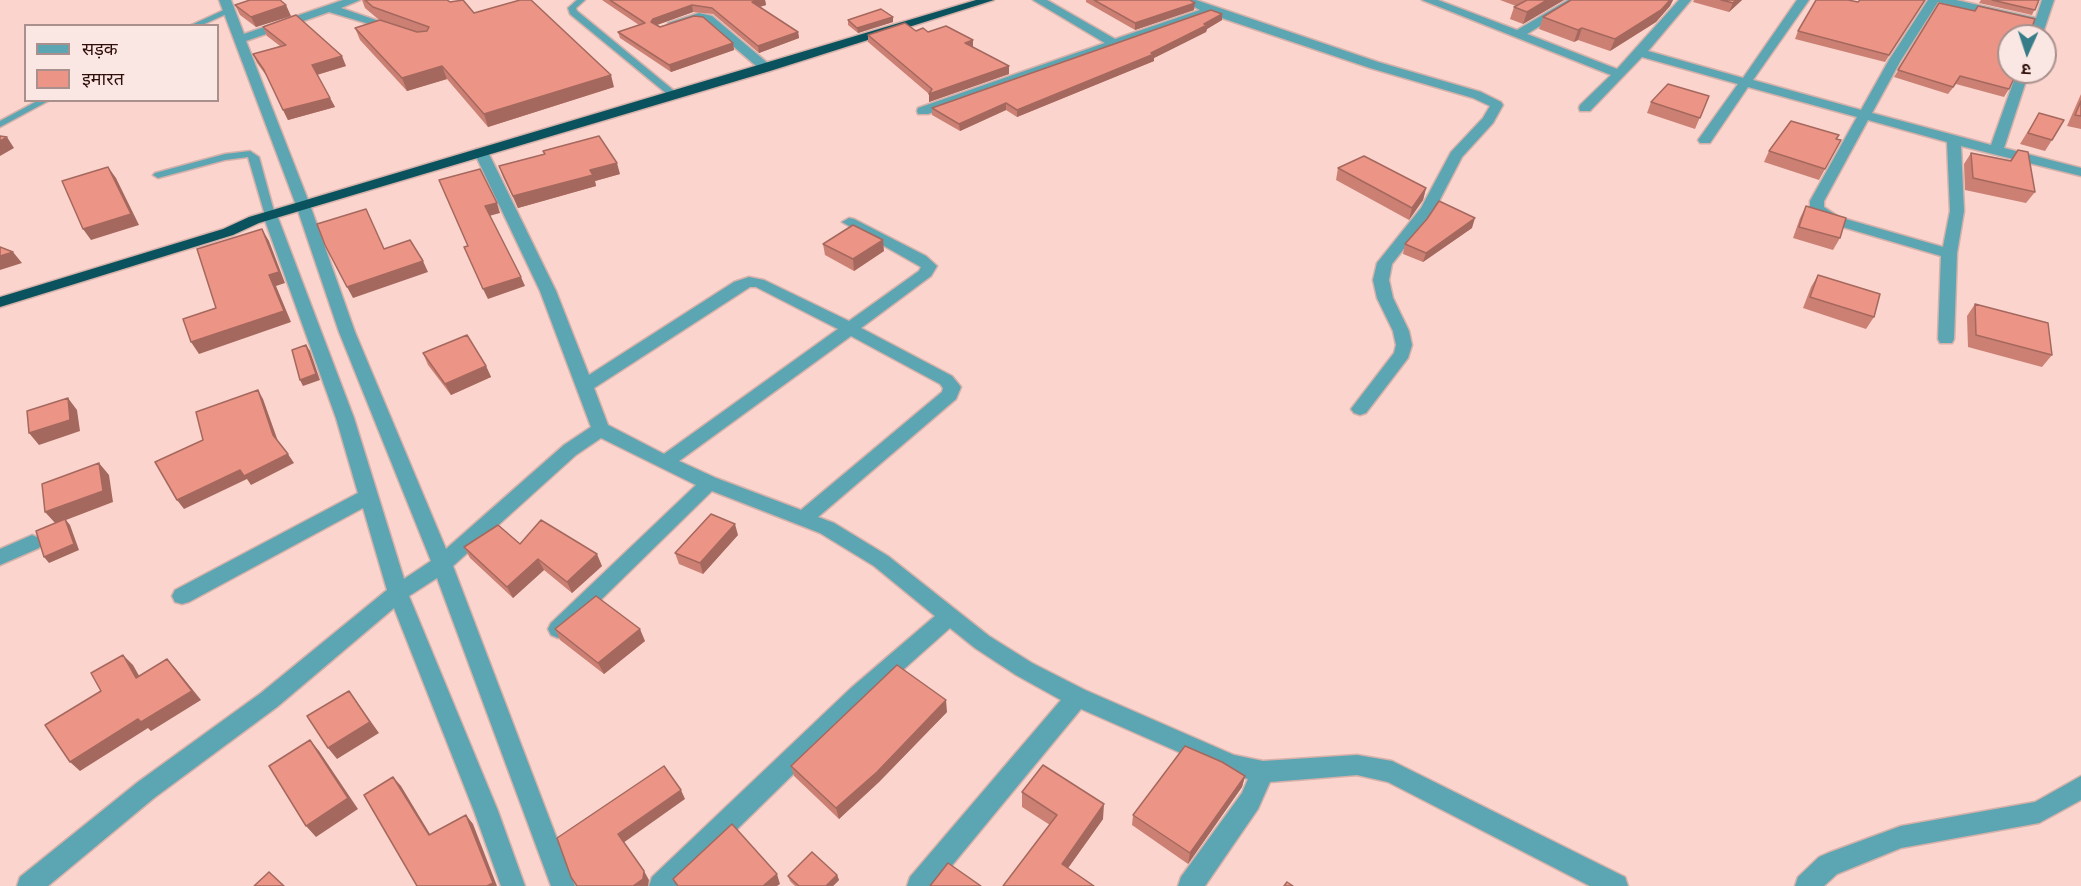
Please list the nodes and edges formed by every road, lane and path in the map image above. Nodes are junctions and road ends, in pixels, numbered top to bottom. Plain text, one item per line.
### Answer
1 (354, 0) edge
2 (582, 0) edge
3 (988, 0) edge
4 (1039, 0) edge
5 (1187, 0) edge
6 (1428, 0) edge
7 (1576, 0) edge
8 (1685, 0) edge
9 (1803, 0) edge
10 (1934, 0) edge
11 (1942, 0) edge
12 (2048, 0) edge
13 (227, 5) edge
14 (331, 9) junction
15 (1210, 10) junction
16 (2041, 23) joint
17 (195, 24) edge
18 (661, 28) edge
19 (1518, 33) junction
20 (409, 34) edge
21 (240, 39) junction
22 (1113, 43) junction
23 (1640, 53) junction
24 (766, 68) junction
25 (1618, 74) junction
26 (1746, 83) junction
27 (2019, 84) edge
28 (675, 96) junction
29 (42, 102) edge
30 (1585, 108) dead end
31 (924, 111) dead end
32 (1864, 115) junction
33 (0, 124) edge
34 (1705, 140) dead end
35 (1954, 140) junction
36 (1996, 151) junction
37 (481, 152) junction
38 (2081, 172) edge
39 (158, 175) dead end
40 (303, 205) junction
41 (262, 218) junction
42 (849, 222) dead end
43 (1949, 253) junction
44 (0, 289) edge
45 (0, 302) edge
46 (851, 329) junction
47 (1946, 339) dead end
48 (584, 386) junction
49 (1360, 409) dead end
50 (601, 429) junction
51 (665, 462) junction
52 (709, 483) junction
53 (369, 496) junction
54 (803, 519) junction
55 (32, 543) dead end
56 (0, 557) edge
57 (436, 568) junction
58 (404, 590) junction
59 (182, 596) dead end
60 (950, 616) junction
61 (558, 629) edge
62 (1077, 697) junction
63 (1263, 772) junction
64 (2081, 787) edge
65 (29, 886) edge
66 (513, 886) edge
67 (563, 886) edge
68 (661, 886) edge
69 (919, 886) edge
70 (1190, 886) edge
71 (1616, 886) edge
72 (1807, 886) edge

1 - 14 street
2 - 28 lane
3 - 24 highway
4 - 22 street
5 - 15 street
6 - 19 street
7 - 19 street
8 - 23 street
9 - 26 street
10 - 32 street
11 - 16 street
12 - 16 street
13 - 17 lane
13 - 21 street
14 - 20 street
14 - 21 street
15 - 22 street
15 - 49 street
18 - 24 street
19 - 25 street
21 - 40 street
22 - 31 street
23 - 25 street
23 - 26 street
24 - 28 highway
25 - 30 street
26 - 32 street
26 - 34 street
27 - 36 street
28 - 37 highway
29 - 33 lane
32 - 35 street
32 - 43 street
35 - 36 street
35 - 43 street
36 - 38 street
37 - 40 highway
37 - 48 street
39 - 41 lane
40 - 41 highway
40 - 57 street
41 - 44 highway
41 - 45 highway
41 - 53 street
42 - 46 street
43 - 47 street
46 - 48 street
46 - 51 street
46 - 54 street
48 - 50 street
50 - 51 street
50 - 57 street
51 - 52 street
52 - 54 street
52 - 61 street
53 - 58 street
53 - 59 street
54 - 60 street
55 - 56 street
57 - 58 street
57 - 67 street
58 - 65 street
58 - 66 street
60 - 62 street
60 - 68 street
62 - 63 street
62 - 69 street
63 - 70 street
63 - 71 street
64 - 72 street

